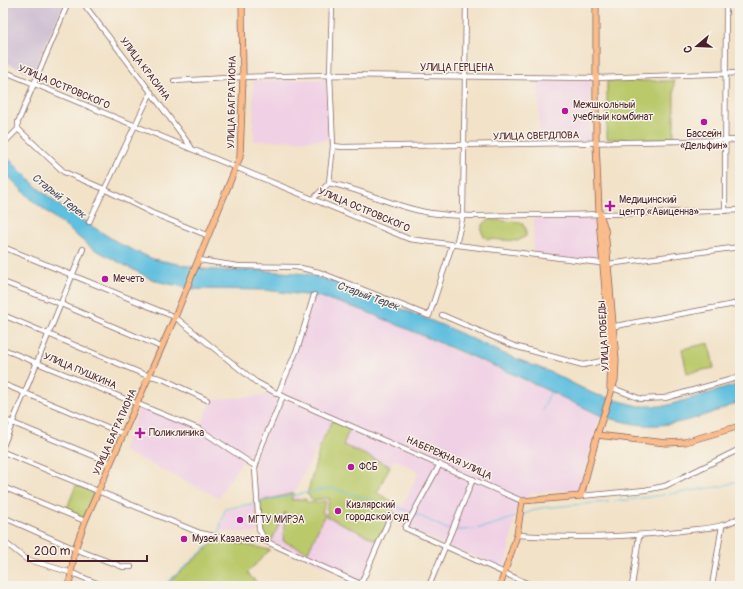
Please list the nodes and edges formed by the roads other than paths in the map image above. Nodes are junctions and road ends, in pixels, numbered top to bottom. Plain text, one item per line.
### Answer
1 (68, 3) edge
2 (83, 3) edge
3 (242, 3) edge
4 (332, 3) edge
5 (466, 3) edge
6 (596, 3) edge
7 (726, 3) edge
8 (3, 71) edge
9 (725, 73) junction
10 (740, 73) edge
11 (330, 75) junction
12 (243, 77) junction
13 (466, 77) junction
14 (596, 78) junction
15 (174, 82) dead end
16 (34, 84) junction
17 (151, 92) junction
18 (135, 126) junction
19 (18, 129) junction
20 (740, 140) edge
21 (727, 141) junction
22 (596, 143) junction
23 (3, 144) edge
24 (333, 146) junction
25 (191, 147) junction
26 (465, 147) junction
27 (236, 166) junction
28 (329, 183) junction
29 (104, 189) junction
30 (314, 198) junction
31 (725, 210) junction
32 (740, 210) edge
33 (463, 215) junction
34 (599, 215) junction
35 (89, 222) dead end
36 (208, 236) junction
37 (454, 245) junction
38 (3, 247) edge
39 (740, 247) edge
40 (83, 249) dead end
41 (198, 262) junction
42 (605, 264) junction
43 (73, 275) junction
44 (3, 282) edge
45 (314, 295) dead end
46 (740, 303) edge
47 (61, 304) junction
48 (3, 315) edge
49 (442, 315) dead end
50 (175, 317) junction
51 (611, 327) junction
52 (49, 334) junction
53 (162, 347) junction
54 (3, 349) edge
55 (611, 359) junction
56 (37, 363) junction
57 (150, 375) junction
58 (740, 377) edge
59 (3, 384) edge
60 (611, 387) junction
61 (25, 393) junction
62 (278, 394) junction
63 (283, 396) junction
64 (207, 400) dead end
65 (137, 404) junction
66 (3, 419) edge
67 (13, 423) junction
68 (740, 426) edge
69 (124, 434) junction
70 (597, 435) junction
71 (3, 446) edge
72 (740, 449) edge
73 (3, 452) edge
74 (111, 463) junction
75 (440, 464) junction
76 (255, 466) junction
77 (474, 479) junction
78 (3, 487) edge
79 (98, 492) junction
80 (581, 496) junction
81 (522, 501) junction
82 (391, 514) dead end
83 (3, 517) edge
84 (740, 517) edge
85 (85, 521) junction
86 (722, 526) junction
87 (517, 535) junction
88 (639, 536) junction
89 (265, 540) junction
90 (3, 541) edge
91 (446, 546) junction
92 (75, 549) junction
93 (131, 567) dead end
94 (72, 573) junction
95 (505, 574) junction
96 (69, 586) edge
97 (104, 586) edge
98 (362, 586) edge
99 (429, 586) edge
100 (500, 586) edge
101 (533, 586) edge
102 (632, 586) edge
103 (712, 586) edge

1 - 16 street
2 - 17 street, УЛИЦА КРАСИНА
3 - 12 main road, УЛИЦА БАГРАТИОНА
4 - 11 street
5 - 13 street
6 - 14 main road, УЛИЦА ПОБЕДЫ
7 - 9 street
8 - 16 street, УЛИЦА ОСТРОВСКОГО
9 - 10 street, УЛИЦА ГЕРЦЕНА
9 - 14 street, УЛИЦА ГЕРЦЕНА
9 - 21 street
11 - 12 street, УЛИЦА ГЕРЦЕНА
11 - 13 street, УЛИЦА ГЕРЦЕНА
11 - 24 street
12 - 15 street, УЛИЦА ГЕРЦЕНА
12 - 27 main road, УЛИЦА БАГРАТИОНА
13 - 14 street, УЛИЦА ГЕРЦЕНА
13 - 26 street
14 - 22 main road, УЛИЦА ПОБЕДЫ
16 - 18 street, УЛИЦА ОСТРОВСКОГО
16 - 19 street
17 - 18 street
17 - 25 street, УЛИЦА КРАСИНА
18 - 25 street, УЛИЦА ОСТРОВСКОГО
18 - 29 street
19 - 23 street
19 - 29 street
20 - 21 street, УЛИЦА СВЕРДЛОВА
21 - 22 street, УЛИЦА СВЕРДЛОВА
21 - 31 street
22 - 26 street, УЛИЦА СВЕРДЛОВА
22 - 34 main road, УЛИЦА ПОБЕДЫ
24 - 26 street, УЛИЦА СВЕРДЛОВА
24 - 28 street
25 - 27 street, УЛИЦА ОСТРОВСКОГО
26 - 33 street
27 - 30 street, УЛИЦА ОСТРОВСКОГО
27 - 36 main road, УЛИЦА БАГРАТИОНА
28 - 30 street
28 - 33 street, УЛИЦА ОСТРОВСКОГО
29 - 35 street
29 - 36 street
30 - 37 street, УЛИЦА ОСТРОВСКОГО
31 - 32 street, УЛИЦА ОСТРОВСКОГО
31 - 34 street, УЛИЦА ОСТРОВСКОГО
33 - 34 street, УЛИЦА ОСТРОВСКОГО
33 - 37 street
34 - 42 main road, УЛИЦА ПОБЕДЫ
36 - 41 main road, УЛИЦА БАГРАТИОНА
37 - 41 street
37 - 42 street, УЛИЦА ОСТРОВСКОГО
38 - 43 street, НАБЕРЕЖНАЯ УЛИЦА
39 - 42 street, УЛИЦА ОСТРОВСКОГО
40 - 43 street
41 - 50 main road, УЛИЦА БАГРАТИОНА
42 - 51 main road, УЛИЦА ПОБЕДЫ
43 - 47 street
43 - 50 street, НАБЕРЕЖНАЯ УЛИЦА
44 - 47 street
45 - 62 street
46 - 51 street
47 - 52 street
47 - 53 street
48 - 52 street
49 - 55 street
50 - 53 main road, УЛИЦА БАГРАТИОНА
50 - 62 street, НАБЕРЕЖНАЯ УЛИЦА
51 - 55 main road, УЛИЦА ПОБЕДЫ
51 - 60 main road, УЛИЦА ПОБЕДЫ
52 - 56 street
52 - 57 street
53 - 57 main road, УЛИЦА БАГРАТИОНА
54 - 56 street, УЛИЦА ПУШКИНА
55 - 60 main road, УЛИЦА ПОБЕДЫ
56 - 61 street
56 - 65 street, УЛИЦА ПУШКИНА
57 - 64 street
57 - 65 main road, УЛИЦА БАГРАТИОНА
58 - 60 street
59 - 61 street
60 - 70 main road, УЛИЦА ПОБЕДЫ
61 - 67 street
61 - 69 street
62 - 63 street, НАБЕРЕЖНАЯ УЛИЦА
63 - 75 street, НАБЕРЕЖНАЯ УЛИЦА
63 - 76 street
65 - 69 main road, УЛИЦА БАГРАТИОНА
65 - 76 street, УЛИЦА ПУШКИНА
66 - 67 street
67 - 71 street
67 - 74 street
68 - 70 main road
69 - 74 main road, УЛИЦА БАГРАТИОНА
70 - 80 main road, УЛИЦА ПОБЕДЫ
72 - 80 street, НАБЕРЕЖНАЯ УЛИЦА
73 - 79 street
74 - 79 main road, УЛИЦА БАГРАТИОНА
75 - 77 street, НАБЕРЕЖНАЯ УЛИЦА
75 - 91 street
76 - 89 street
77 - 81 street, НАБЕРЕЖНАЯ УЛИЦА
77 - 91 street
78 - 85 street
79 - 85 main road, УЛИЦА БАГРАТИОНА
79 - 89 street
80 - 81 main road, НАБЕРЕЖНАЯ УЛИЦА
81 - 87 main road
82 - 98 street
83 - 92 street
84 - 86 street
85 - 92 main road, УЛИЦА БАГРАТИОНА
86 - 88 street
86 - 103 street
87 - 88 street
87 - 95 main road
88 - 102 street
89 - 98 street
90 - 94 street
91 - 95 street
91 - 99 street
92 - 93 street
92 - 94 main road, УЛИЦА БАГРАТИОНА
94 - 96 main road, УЛИЦА БАГРАТИОНА
94 - 97 street
95 - 100 main road
95 - 101 street

